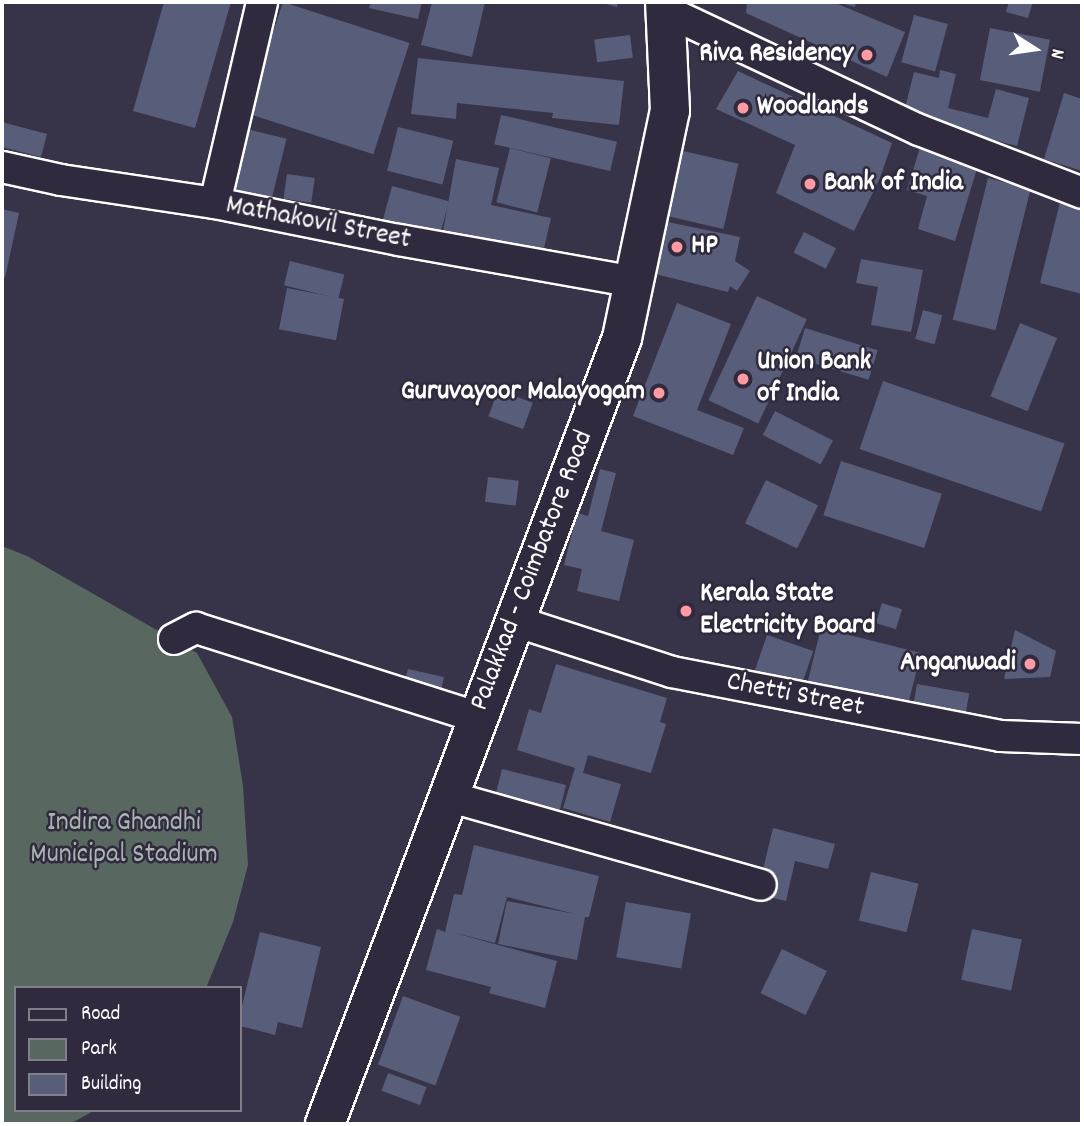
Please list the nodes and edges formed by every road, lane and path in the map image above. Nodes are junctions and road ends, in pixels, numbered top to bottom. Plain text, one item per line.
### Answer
1 (262, 2) edge
2 (665, 6) edge
3 (2, 167) edge
4 (1082, 193) edge
5 (215, 203) junction
6 (634, 282) junction
7 (515, 621) junction
8 (174, 639) dead end
9 (477, 717) junction
10 (1082, 738) edge
11 (447, 796) junction
12 (761, 885) dead end
13 (325, 1124) edge

1 - 5 street
2 - 4 street
2 - 6 main road, Palakkad - Coimbatore Road
3 - 5 street, Mathakovil Street
5 - 6 street, Mathakovil Street
6 - 7 main road, Palakkad - Coimbatore Road
7 - 9 main road, Palakkad - Coimbatore Road
7 - 10 street, Chetti Street
8 - 9 street
9 - 11 main road, Palakkad - Coimbatore Road
11 - 12 street
11 - 13 main road, Palakkad - Coimbatore Road

